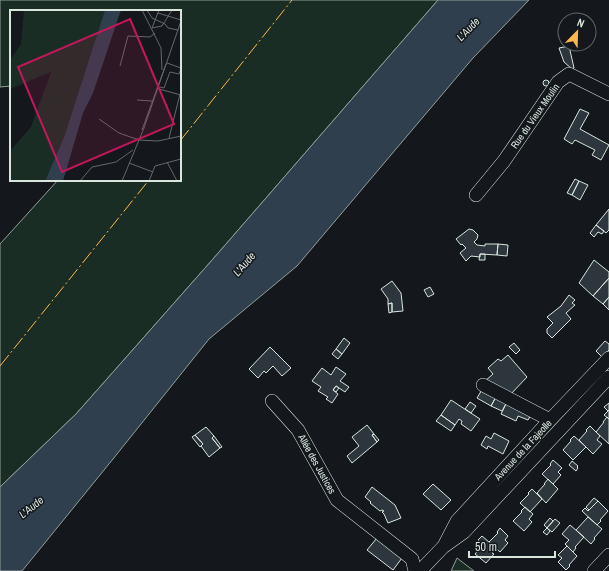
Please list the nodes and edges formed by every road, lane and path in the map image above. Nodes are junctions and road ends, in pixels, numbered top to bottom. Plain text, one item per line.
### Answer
1 (609, 94) edge
2 (476, 195) dead end
3 (608, 360) edge
4 (609, 377) edge
5 (483, 385) dead end
6 (272, 401) dead end
7 (550, 420) junction
8 (443, 547) junction
9 (609, 554) edge
10 (415, 571) edge
11 (420, 571) edge
12 (594, 571) edge

1 - 2 street, Rue du Vieux Moulin
3 - 7 street, Avenue de la Fajeolle
4 - 8 street, Avenue de la Fajeolle
5 - 7 street
6 - 10 street, Allée des Justices
7 - 8 street, Avenue de la Fajeolle
8 - 11 street, Avenue de la Fajeolle
9 - 12 street

